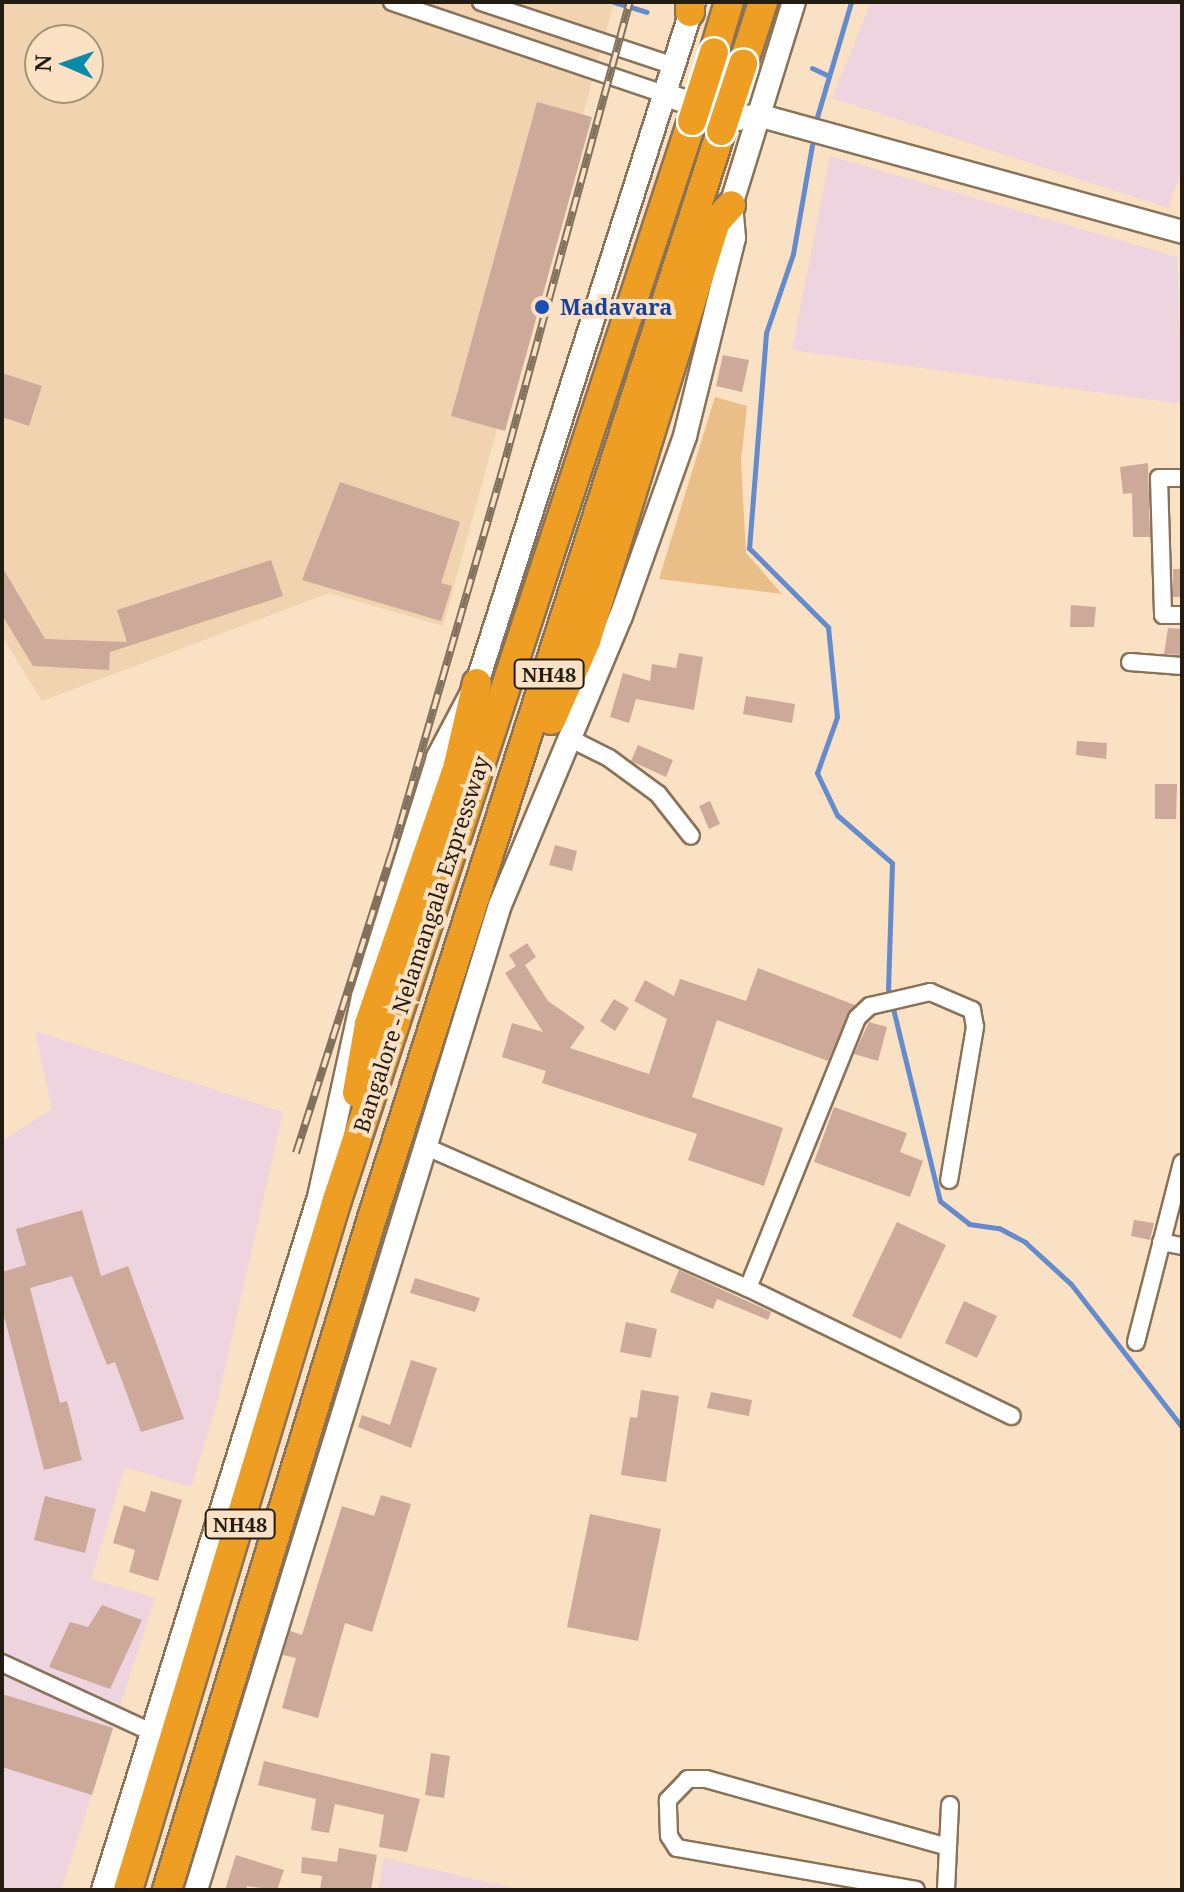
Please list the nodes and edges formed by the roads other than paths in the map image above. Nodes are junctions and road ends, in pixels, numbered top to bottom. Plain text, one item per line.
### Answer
1 (392, 2) edge
2 (481, 2) edge
3 (729, 2) edge
4 (763, 2) edge
5 (794, 2) edge
6 (691, 5) edge
7 (675, 66) junction
8 (666, 95) junction
9 (758, 115) junction
10 (731, 205) junction
11 (1182, 232) edge
12 (1182, 478) edge
13 (1182, 615) edge
14 (1130, 662) dead end
15 (1182, 666) edge
16 (477, 683) junction
17 (573, 740) junction
18 (510, 799) junction
19 (691, 836) dead end
20 (424, 1146) junction
21 (1182, 1163) edge
22 (949, 1180) dead end
23 (337, 1200) junction
24 (1161, 1242) junction
25 (1182, 1246) edge
26 (748, 1288) junction
27 (1136, 1342) dead end
28 (1012, 1416) dead end
29 (2, 1663) edge
30 (151, 1732) junction
31 (950, 1805) dead end
32 (948, 1847) junction
33 (103, 1890) edge
34 (128, 1890) edge
35 (167, 1890) edge
36 (196, 1890) edge
37 (916, 1890) edge
38 (946, 1890) edge

1 - 8 street
2 - 7 street
3 - 23 highway, Bangalore - Nelamangala Expressway / NH48, bridge
4 - 18 highway, Bangalore - Nelamangala Expressway / NH48, bridge
5 - 9 street
6 - 7 street
7 - 8 street
7 - 9 street
8 - 9 street
8 - 16 street
9 - 10 street
9 - 11 street
10 - 17 street
10 - 18 highway
12 - 13 street
14 - 15 street
16 - 23 highway
16 - 30 street
17 - 19 street
17 - 20 street
18 - 35 highway, Bangalore - Nelamangala Expressway / NH48
20 - 26 street
20 - 36 street
21 - 24 street
22 - 26 street
23 - 34 highway, Bangalore - Nelamangala Expressway / NH48
24 - 25 street
24 - 27 street
26 - 28 street
29 - 30 street
30 - 33 street
31 - 32 street
32 - 37 street
32 - 38 street

